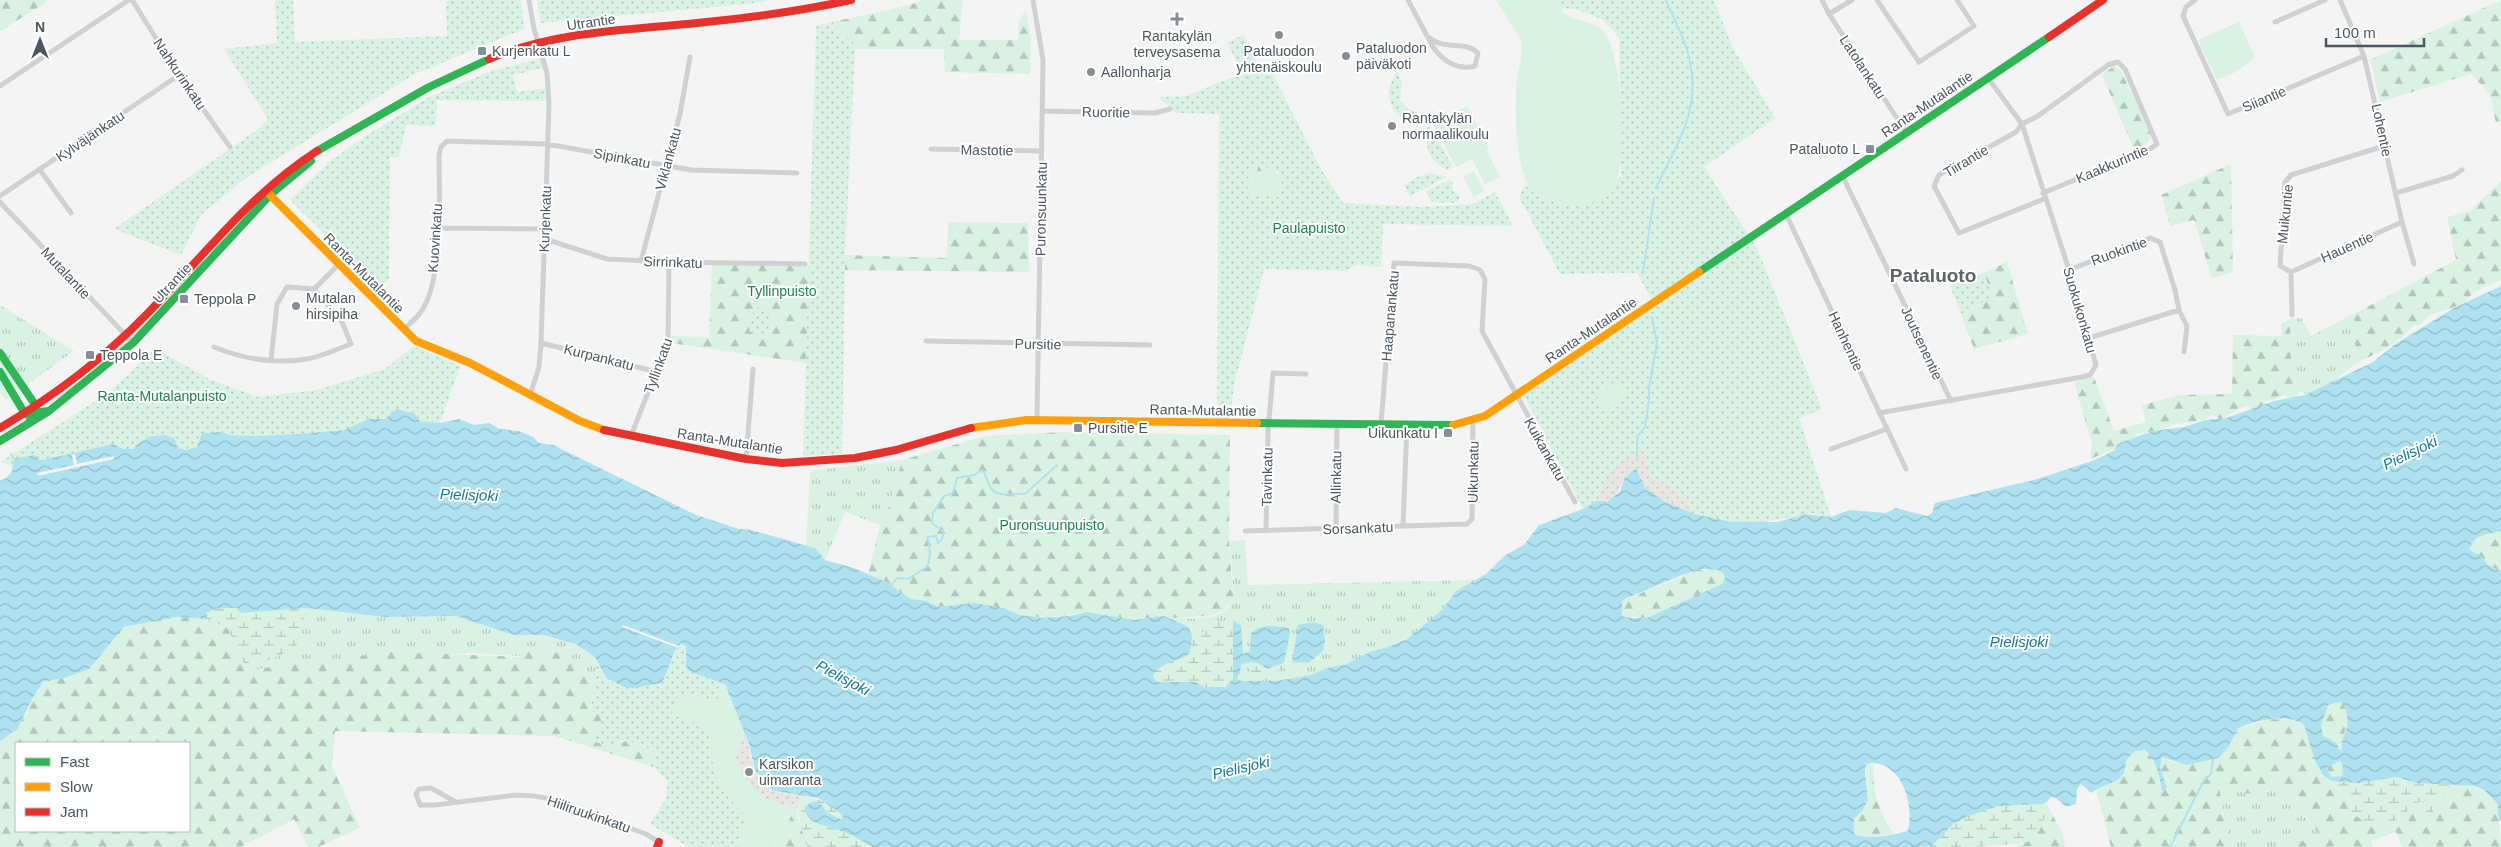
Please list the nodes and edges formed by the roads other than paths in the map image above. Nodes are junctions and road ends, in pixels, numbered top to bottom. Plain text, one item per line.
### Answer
1 (130, 0) edge
2 (529, 0) edge
3 (852, 0) edge
4 (1034, 0) edge
5 (1408, 0) edge
6 (1822, 0) edge
7 (1852, 0) edge
8 (1877, 0) edge
9 (1957, 0) edge
10 (2102, 0) edge
11 (2195, 0) edge
12 (2325, 0) edge
13 (2340, 0) edge
14 (838, 2) edge
15 (1829, 14) junction
16 (2275, 22) dead end
17 (1428, 37) junction
18 (538, 43) junction
19 (690, 56) dead end
20 (2364, 56) junction
21 (179, 75) junction
22 (1988, 78) junction
23 (0, 86) edge
24 (1170, 109) dead end
25 (1042, 111) junction
26 (2022, 124) junction
27 (1906, 132) junction
28 (447, 141) joint
29 (547, 144) junction
30 (2384, 146) junction
31 (230, 147) dead end
32 (931, 149) dead end
33 (1042, 151) junction
34 (667, 166) junction
35 (40, 170) junction
36 (2462, 170) dead end
37 (797, 174) dead end
38 (1843, 177) junction
39 (267, 193) junction
40 (2396, 193) junction
41 (0, 196) edge
42 (2043, 196) junction
43 (0, 202) edge
44 (71, 213) dead end
45 (1786, 214) junction
46 (2402, 222) junction
47 (438, 228) junction
48 (544, 229) junction
49 (545, 239) junction
50 (641, 261) junction
51 (669, 262) junction
52 (805, 264) dead end
53 (2414, 264) dead end
54 (338, 265) junction
55 (1480, 270) joint
56 (2069, 270) junction
57 (2292, 272) junction
58 (314, 289) junction
59 (2179, 310) junction
60 (2292, 315) dead end
61 (404, 330) junction
62 (126, 336) junction
63 (2089, 338) junction
64 (926, 341) dead end
65 (133, 343) junction
66 (541, 343) junction
67 (1038, 344) junction
68 (1150, 345) dead end
69 (214, 347) dead end
70 (2184, 352) dead end
71 (0, 353) edge
72 (271, 360) junction
73 (753, 369) dead end
74 (0, 372) edge
75 (657, 372) junction
76 (1306, 374) dead end
77 (1517, 394) junction
78 (530, 395) junction
79 (1951, 402) junction
80 (35, 410) junction
81 (49, 411) junction
82 (1880, 413) junction
83 (25, 414) junction
84 (1037, 419) junction
85 (1473, 422) junction
86 (29, 423) junction
87 (1269, 424) junction
88 (1337, 424) junction
89 (1381, 424) junction
90 (1407, 424) junction
91 (0, 428) edge
92 (1887, 429) junction
93 (630, 437) junction
94 (0, 441) edge
95 (1831, 449) dead end
96 (746, 459) junction
97 (1906, 469) dead end
98 (1575, 502) dead end
99 (1470, 522) joint
100 (1403, 526) junction
101 (1336, 529) junction
102 (1245, 531) dead end
103 (1266, 531) junction
104 (456, 802) junction
105 (658, 844) edge

1 - 21 street, Nahkurinkatu
1 - 23 street
2 - 18 street, Kurjenkatu
3 - 14 main road, Utrantie
4 - 25 street, Puronsuunkatu
5 - 17 street
6 - 15 street, Latolankatu
7 - 15 street
8 - 9 street
10 - 22 main road, Ranta-Mutalantie
11 - 20 street, Siiantie
12 - 16 street
13 - 20 street, Lohentie
14 - 18 main road, Utrantie
15 - 27 street, Latolankatu
17 - 17 street
18 - 29 street, Kurjenkatu
18 - 39 main road, Utrantie
19 - 34 street, Viklankatu
20 - 30 street, Lohentie
21 - 31 street, Nahkurinkatu
21 - 35 street, Kylväjänkatu
22 - 26 street, Suokukonkatu
22 - 27 main road, Ranta-Mutalantie
24 - 25 street, Ruoritie
25 - 33 street, Puronsuunkatu
26 - 42 street, Suokukonkatu
26 - 42 street, Tiirantie
26 - 42 street, Kaakkurintie
27 - 38 main road, Ranta-Mutalantie
28 - 29 street, Sipinkatu
28 - 47 street, Kuovinkatu
29 - 34 street, Sipinkatu
29 - 48 street, Kurjenkatu
30 - 40 street, Lohentie
30 - 57 street, Muikuntie
32 - 33 street, Mastotie
33 - 67 street, Puronsuunkatu
34 - 37 street, Sipinkatu
34 - 50 street, Viklankatu
35 - 41 street, Kylväjänkatu
35 - 44 street
36 - 40 street
38 - 45 main road, Ranta-Mutalantie
38 - 79 street, Joutsenentie
39 - 54 main road, Ranta-Mutalantie
39 - 62 main road, Utrantie
39 - 65 main road, Utrantie
40 - 46 street, Lohentie
42 - 56 street, Suokukonkatu
43 - 62 street, Mutalantie
45 - 77 main road, Ranta-Mutalantie
45 - 82 street, Hanhentie
46 - 53 street, Lohentie
46 - 57 street, Hauentie
47 - 48 street
47 - 61 street, Kuovinkatu
48 - 49 street, Kurjenkatu
49 - 50 street, Sirrinkatu
49 - 66 street, Kurjenkatu
50 - 51 street, Sirrinkatu
51 - 52 street, Sirrinkatu
51 - 75 street, Tyllinkatu
54 - 58 street
54 - 61 main road, Ranta-Mutalantie
55 - 77 street, Kuikankatu
55 - 89 street, Haapanankatu
56 - 59 street, Ruokintie
56 - 63 street, Suokukonkatu
57 - 60 street
58 - 72 street
58 - 72 street
59 - 63 street
59 - 70 street
61 - 78 main road, Ranta-Mutalantie
62 - 65 street, Mutalantie
62 - 80 main road, Utrantie
63 - 79 street, Suokukonkatu
64 - 67 street, Pursitie
65 - 81 main road, Utrantie
66 - 75 street, Kurpankatu
66 - 78 street, Kurjenkatu
67 - 68 street, Pursitie
67 - 84 street, Puronsuunkatu
69 - 72 street
71 - 80 main road
73 - 96 street
74 - 83 main road
75 - 93 street, Tyllinkatu
76 - 87 street, Tavinkatu
77 - 85 main road, Ranta-Mutalantie
77 - 98 street, Kuikankatu
78 - 93 main road, Ranta-Mutalantie
79 - 82 street, Suokukonkatu
80 - 81 main road
80 - 83 main road
80 - 86 main road
81 - 86 main road, Utrantie
82 - 92 street, Hanhentie
83 - 91 main road
84 - 87 main road, Ranta-Mutalantie
84 - 96 main road, Ranta-Mutalantie
85 - 90 main road, Ranta-Mutalantie
85 - 99 street, Uikunkatu
86 - 94 main road, Utrantie
87 - 88 main road, Ranta-Mutalantie
87 - 103 street, Tavinkatu
88 - 89 main road, Ranta-Mutalantie
88 - 101 street, Allinkatu
89 - 90 main road, Ranta-Mutalantie
90 - 100 street
92 - 95 street
92 - 97 street, Hanhentie
93 - 96 main road, Ranta-Mutalantie
99 - 100 street, Sorsankatu
100 - 101 street, Sorsankatu
101 - 103 street, Sorsankatu
102 - 103 street, Sorsankatu
104 - 104 street, Hiiliruukinkatu
104 - 105 street, Hiiliruukinkatu

